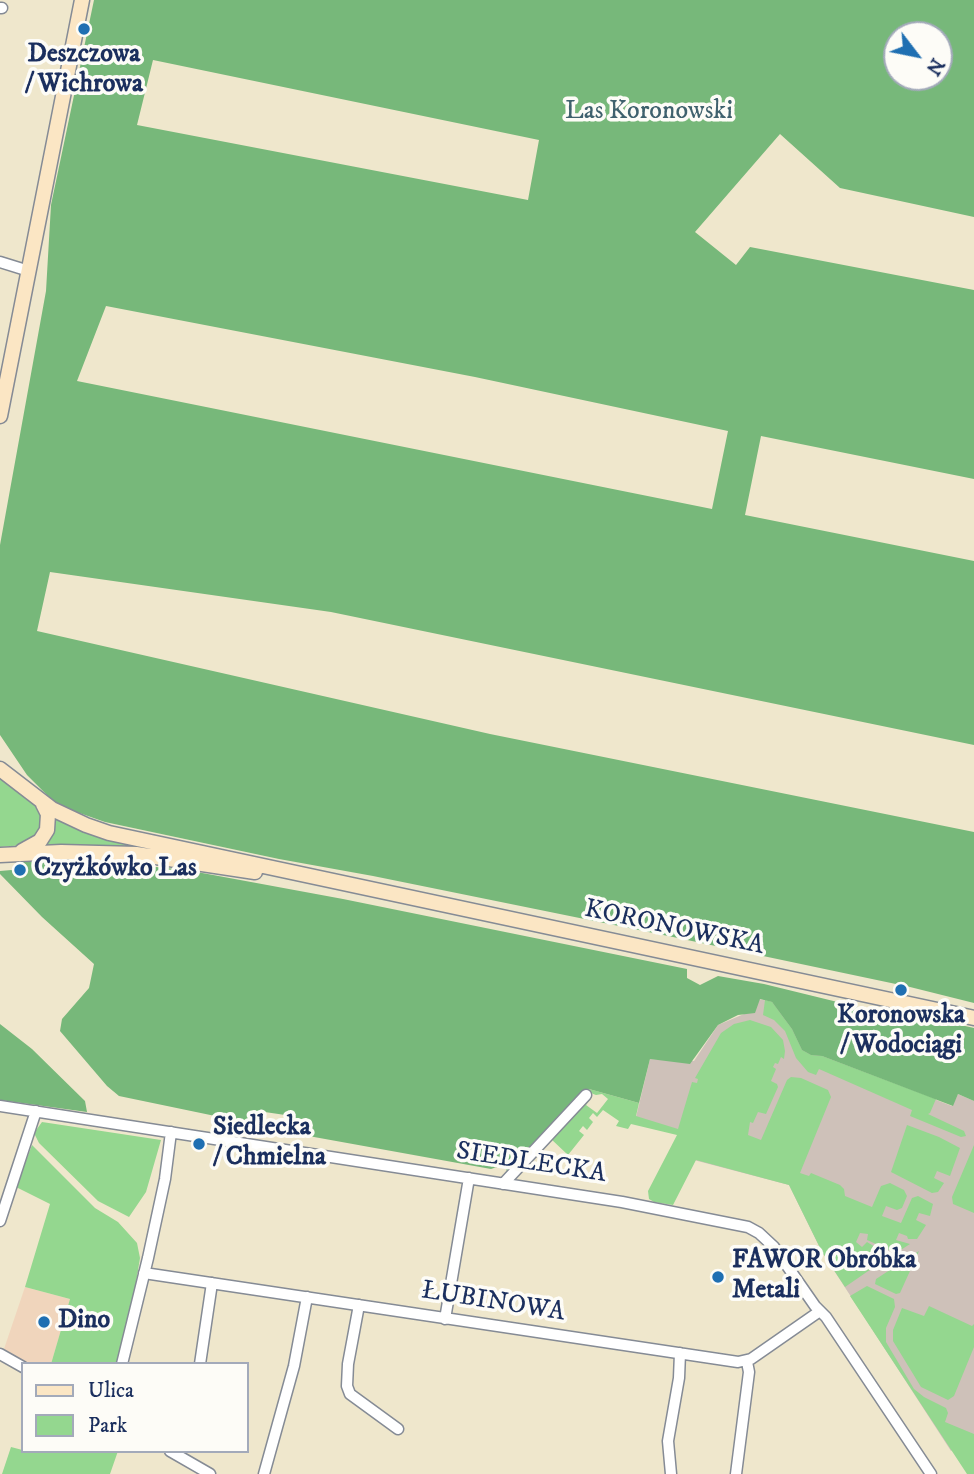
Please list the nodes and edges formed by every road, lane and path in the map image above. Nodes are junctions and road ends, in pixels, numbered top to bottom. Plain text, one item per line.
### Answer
1 (82, 0) edge
2 (0, 262) edge
3 (29, 271) junction
4 (0, 416) edge
5 (0, 769) edge
6 (43, 804) junction
7 (15, 854) junction
8 (0, 855) edge
9 (364, 888) junction
10 (974, 1018) edge
11 (586, 1095) dead end
12 (0, 1106) edge
13 (36, 1111) junction
14 (171, 1132) junction
15 (469, 1178) junction
16 (503, 1184) junction
17 (0, 1222) edge
18 (144, 1273) junction
19 (212, 1283) junction
20 (307, 1297) junction
21 (359, 1305) junction
22 (820, 1311) junction
23 (445, 1318) junction
24 (680, 1353) junction
25 (0, 1354) edge
26 (122, 1362) edge
27 (200, 1362) edge
28 (747, 1362) junction
29 (21, 1366) edge
30 (398, 1429) dead end
31 (173, 1453) edge
32 (210, 1474) edge
33 (264, 1474) edge
34 (671, 1474) edge
35 (736, 1474) edge
36 (931, 1474) edge

1 - 3 main road
2 - 3 street
3 - 4 main road
5 - 6 main road, KORONOWSKA
6 - 7 main road
6 - 9 main road, KORONOWSKA
7 - 8 main road, KORONOWSKA
7 - 9 main road, KORONOWSKA
9 - 10 main road, KORONOWSKA
11 - 16 street
12 - 13 street, SIEDLECKA
13 - 14 street, SIEDLECKA
13 - 17 street
14 - 15 street, SIEDLECKA
14 - 18 street
15 - 16 street, SIEDLECKA
15 - 23 street
16 - 22 street, SIEDLECKA
18 - 19 street, ŁUBINOWA
18 - 26 street
19 - 20 street, ŁUBINOWA
19 - 27 street
20 - 21 street, ŁUBINOWA
20 - 33 street
21 - 23 street, ŁUBINOWA
21 - 30 street
22 - 28 street
22 - 36 street, SIEDLECKA
23 - 24 street, ŁUBINOWA
24 - 28 street, ŁUBINOWA
24 - 34 street
25 - 29 street
28 - 35 street
31 - 32 street

